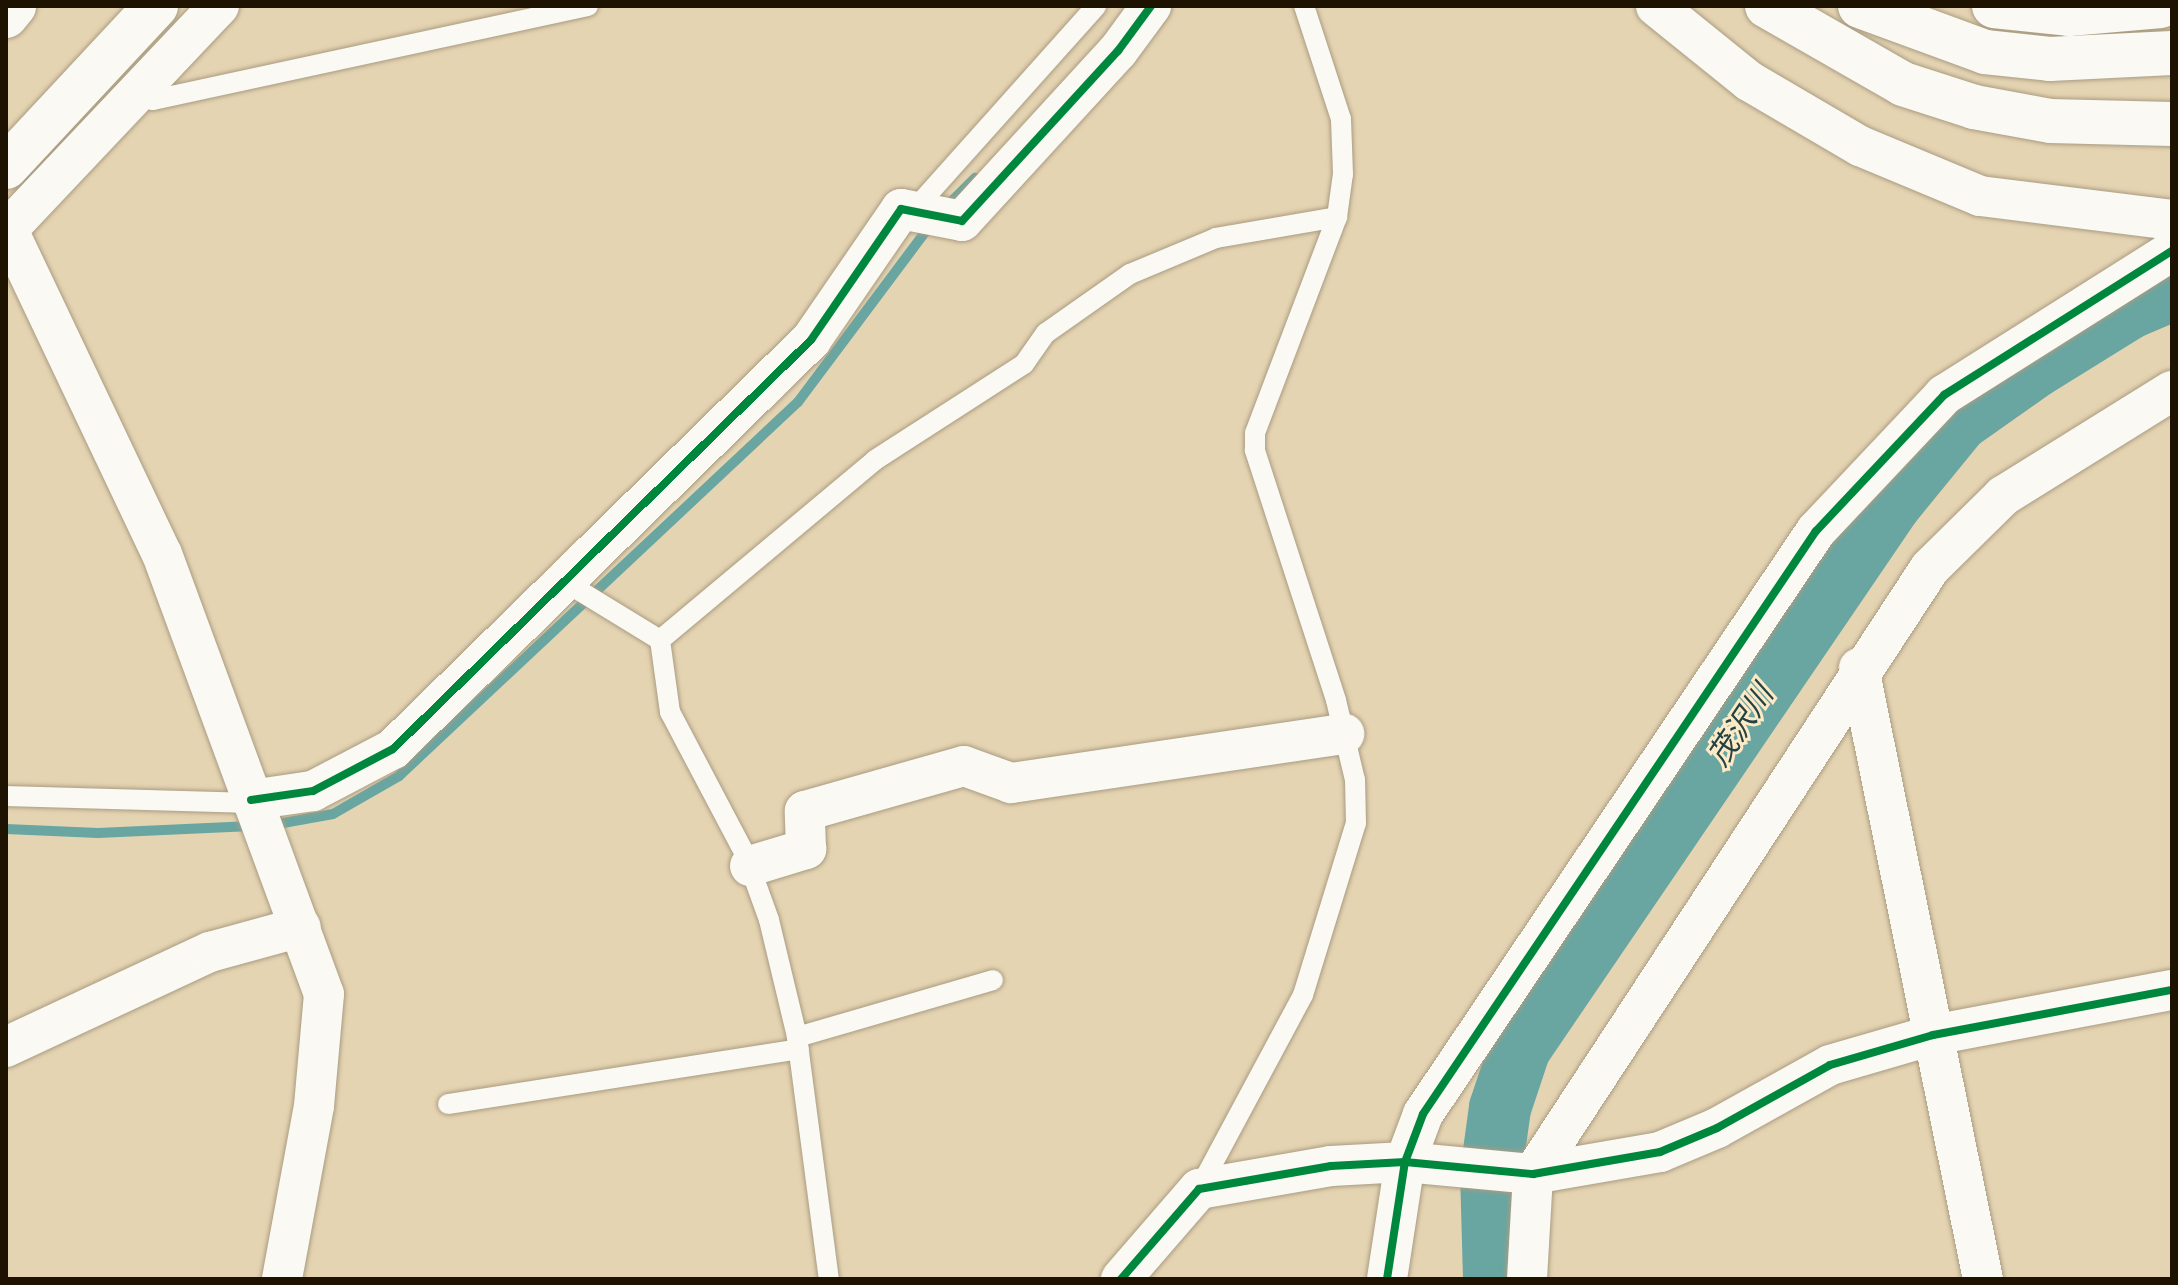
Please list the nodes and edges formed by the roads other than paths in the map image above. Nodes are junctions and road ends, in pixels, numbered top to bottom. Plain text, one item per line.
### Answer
1 (14, 6) edge
2 (156, 6) edge
3 (219, 6) edge
4 (588, 6) edge
5 (1096, 6) edge
6 (1151, 6) edge
7 (1304, 6) edge
8 (1656, 6) edge
9 (1767, 6) edge
10 (1860, 6) edge
11 (1994, 6) edge
12 (2161, 6) edge
13 (6, 16) edge
14 (2172, 53) edge
15 (137, 93) junction
16 (2172, 124) edge
17 (6, 167) edge
18 (913, 211) junction
19 (1337, 217) junction
20 (2172, 220) edge
21 (7, 227) edge
22 (2172, 251) edge
23 (2172, 391) edge
24 (566, 582) junction
25 (660, 640) junction
26 (1859, 668) junction
27 (1344, 734) junction
28 (6, 796) edge
29 (251, 802) junction
30 (750, 866) junction
31 (301, 927) junction
32 (993, 980) dead end
33 (2172, 990) edge
34 (1933, 1035) junction
35 (798, 1043) junction
36 (6, 1047) edge
37 (448, 1104) dead end
38 (1413, 1163) junction
39 (1521, 1173) junction
40 (1199, 1189) junction
41 (282, 1279) edge
42 (829, 1279) edge
43 (1121, 1279) edge
44 (1387, 1279) edge
45 (1527, 1279) edge
46 (1983, 1279) edge

1 - 13 main road
2 - 17 main road
3 - 15 street
4 - 15 lane
5 - 18 lane
6 - 18 street
7 - 19 lane
8 - 20 street
9 - 16 main road
10 - 14 main road
11 - 12 main road
15 - 21 street
18 - 24 street
19 - 25 lane
19 - 27 lane
21 - 29 street
22 - 38 street
23 - 26 street
24 - 25 lane
24 - 29 street
25 - 30 lane
26 - 34 street
26 - 39 street
27 - 30 street
27 - 40 lane
28 - 29 lane
29 - 31 street
30 - 35 lane
31 - 36 street
31 - 41 street
32 - 35 lane
33 - 34 street
34 - 39 street
34 - 46 street
35 - 37 lane
35 - 42 lane
38 - 39 street
38 - 40 street
38 - 44 street
39 - 45 street
40 - 43 street

